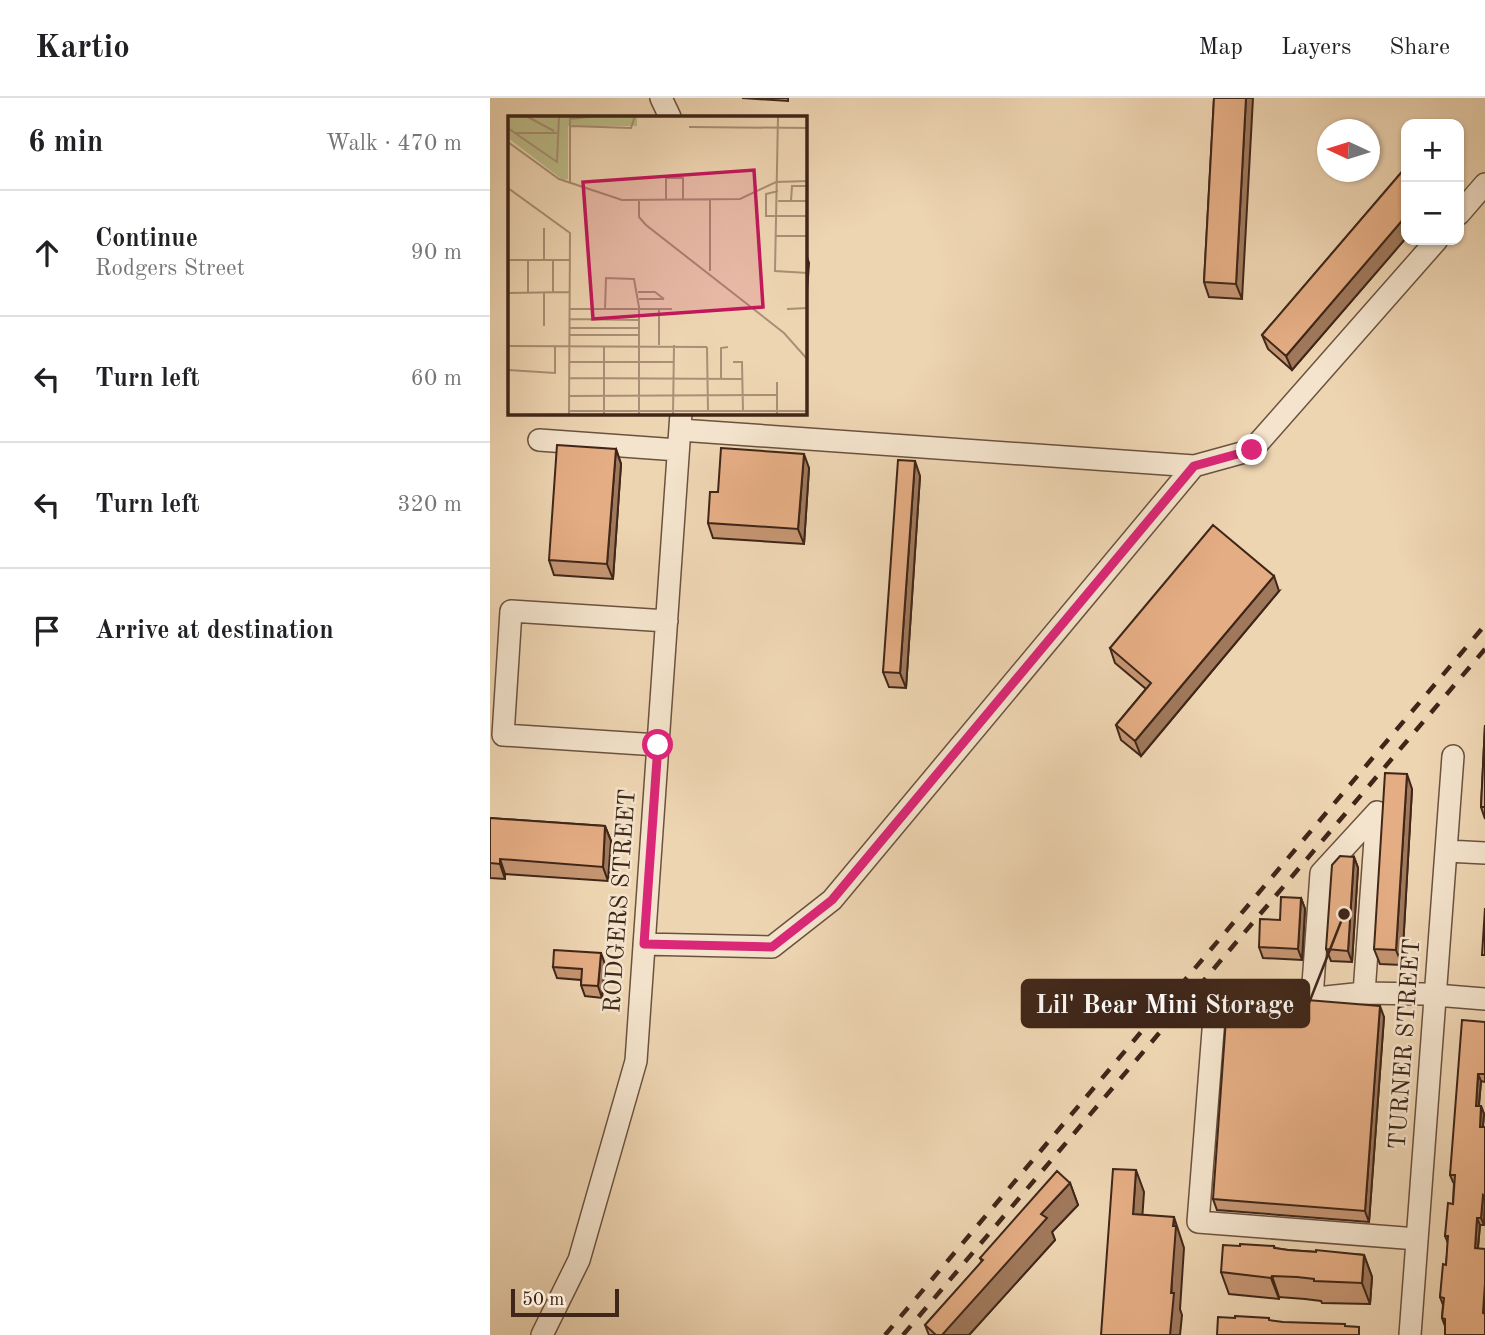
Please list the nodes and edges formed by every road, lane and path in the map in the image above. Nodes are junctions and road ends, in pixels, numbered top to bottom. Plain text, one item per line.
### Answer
1 (661, 98) edge
2 (670, 116) edge
3 (1485, 184) edge
4 (1464, 208) edge
5 (1433, 245) edge
6 (680, 431) edge
7 (539, 440) dead end
8 (1194, 466) junction
9 (667, 621) junction
10 (658, 745) junction
11 (1453, 756) dead end
12 (1447, 851) junction
13 (1485, 853) edge
14 (644, 944) junction
15 (1364, 993) junction
16 (1436, 995) junction
17 (1312, 998) junction
18 (1485, 999) edge
19 (1418, 1239) junction
20 (542, 1335) edge
21 (1410, 1335) edge

1 - 2 street
3 - 4 street
5 - 8 street
6 - 7 street
6 - 8 street
6 - 9 street, RODGERS STREET
8 - 14 street
9 - 10 street, RODGERS STREET
9 - 10 street
10 - 14 street, RODGERS STREET
11 - 12 street, TURNER STREET
12 - 13 street
12 - 16 street, TURNER STREET
14 - 20 street, RODGERS STREET
15 - 16 street
15 - 17 street
15 - 17 street
16 - 18 street
16 - 19 street, TURNER STREET
17 - 19 street
19 - 21 street, TURNER STREET

